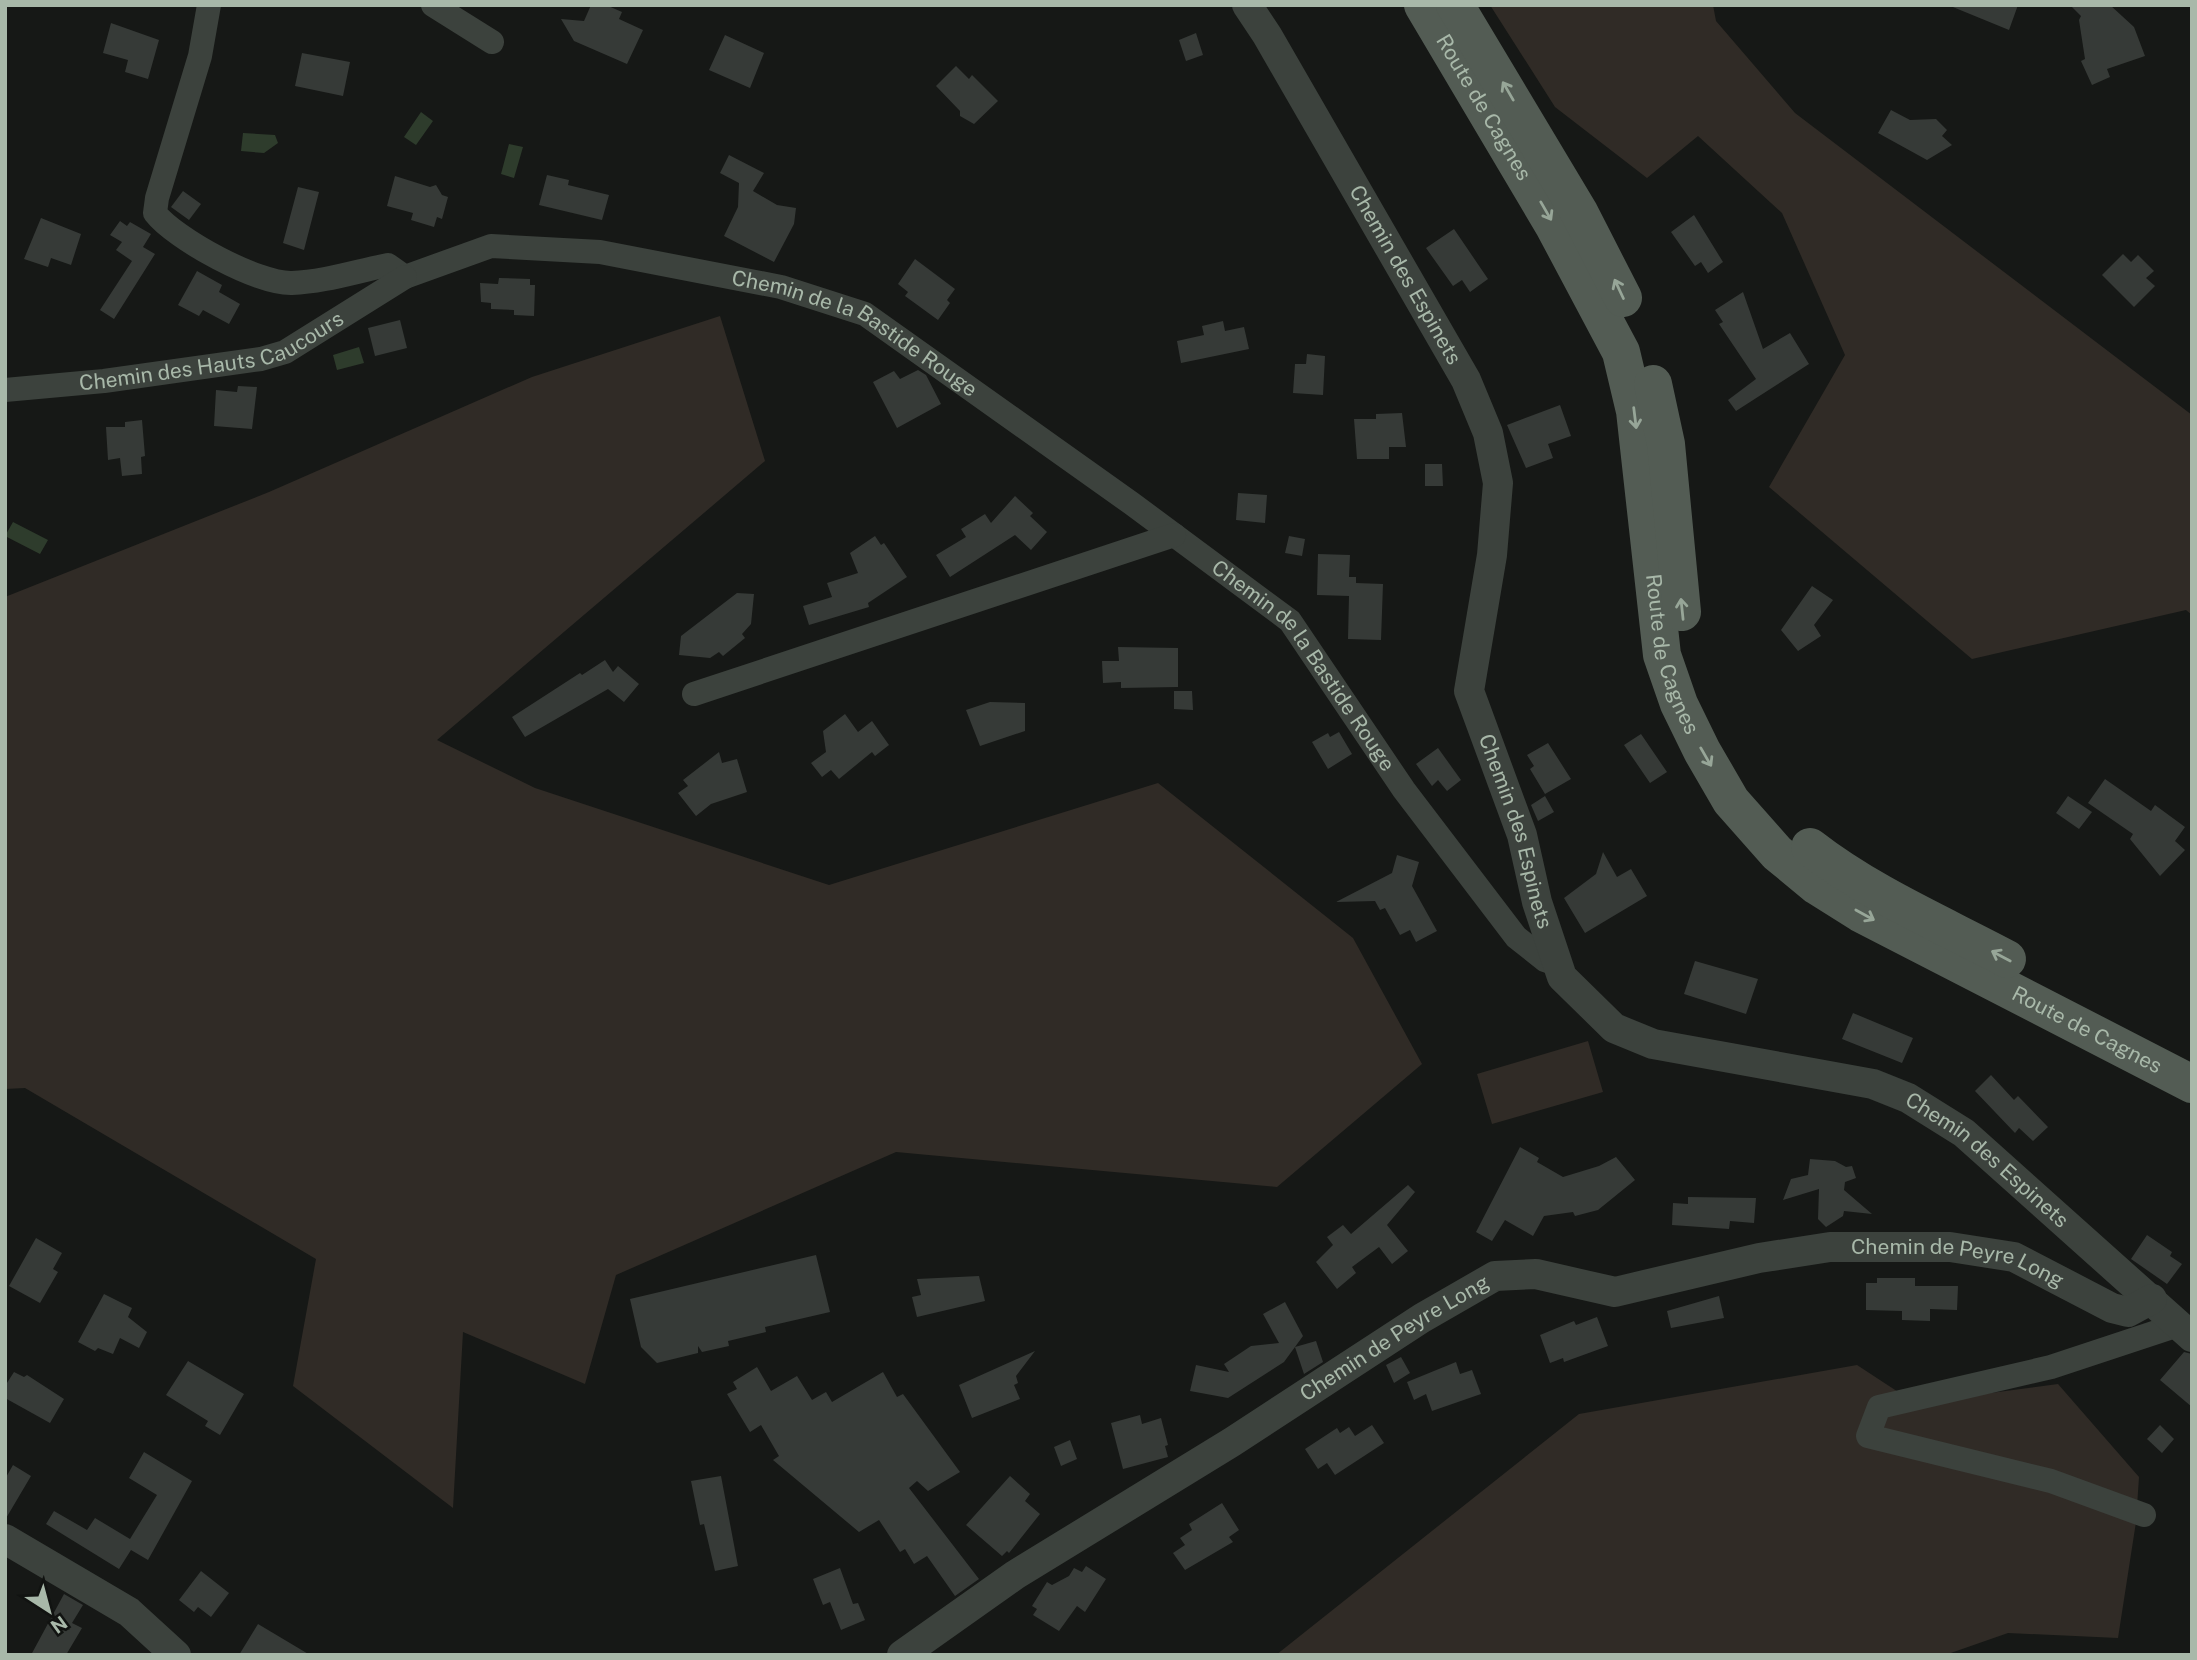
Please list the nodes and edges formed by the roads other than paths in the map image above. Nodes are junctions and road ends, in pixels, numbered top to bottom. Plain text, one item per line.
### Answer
1 (209, 5) edge
2 (433, 5) edge
3 (1247, 5) edge
4 (1423, 5) edge
5 (1455, 5) edge
6 (492, 42) dead end
7 (405, 277) junction
8 (5, 390) edge
9 (1174, 535) junction
10 (694, 694) dead end
11 (1557, 964) junction
12 (2192, 1055) edge
13 (2192, 1084) edge
14 (2151, 1299) junction
15 (2185, 1331) edge
16 (2144, 1515) dead end
17 (5, 1539) edge
18 (176, 1655) edge
19 (902, 1655) edge

1 - 7 street
2 - 6 street
3 - 11 street, Chemin des Espinets
4 -> 13 main road, Route de Cagnes
12 -> 5 main road, Route de Cagnes
7 - 8 street, Chemin des Hauts Caucours
7 - 9 street, Chemin de la Bastide Rouge
9 - 10 street
9 - 11 street, Chemin de la Bastide Rouge
11 - 14 street, Chemin des Espinets
14 - 15 street, Chemin des Espinets
14 - 19 street, Chemin de Peyre Long
15 - 16 street
17 - 18 street

